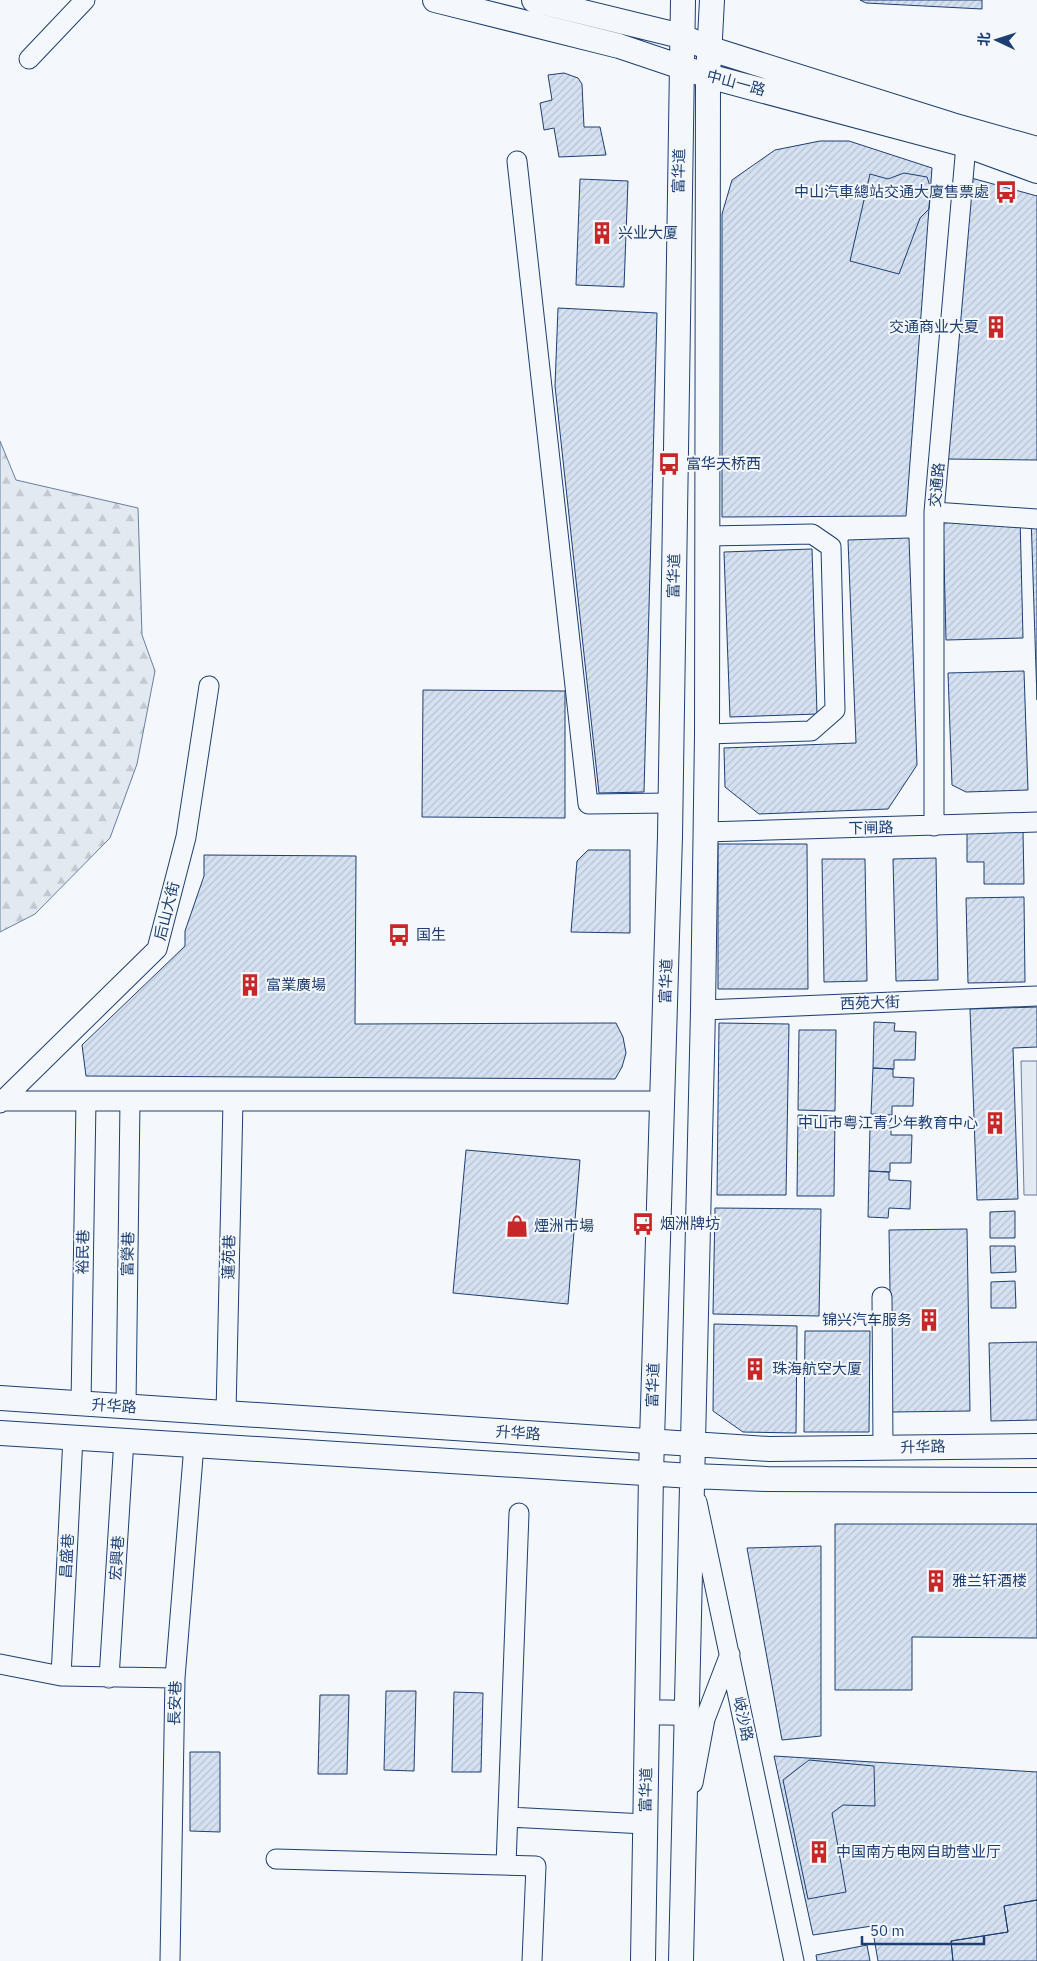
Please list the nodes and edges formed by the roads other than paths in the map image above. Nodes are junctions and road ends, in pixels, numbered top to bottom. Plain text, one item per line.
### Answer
1 (85, 0) edge
2 (435, 0) edge
3 (534, 0) edge
4 (682, 0) edge
5 (712, 0) edge
6 (682, 36) junction
7 (711, 49) junction
8 (28, 59) dead end
9 (681, 68) junction
10 (708, 76) junction
11 (966, 145) junction
12 (1037, 149) edge
13 (517, 161) dead end
14 (1037, 170) edge
15 (934, 512) junction
16 (1037, 519) edge
17 (707, 536) junction
18 (209, 686) dead end
19 (707, 734) junction
20 (670, 803) junction
21 (1037, 822) edge
22 (934, 826) junction
23 (705, 832) junction
24 (1037, 996) edge
25 (703, 1010) junction
26 (86, 1101) junction
27 (130, 1101) junction
28 (233, 1101) junction
29 (662, 1101) junction
30 (1, 1102) edge
31 (882, 1297) dead end
32 (0, 1398) edge
33 (81, 1404) junction
34 (126, 1406) junction
35 (226, 1413) junction
36 (0, 1433) edge
37 (73, 1437) junction
38 (124, 1439) junction
39 (652, 1441) junction
40 (693, 1444) junction
41 (194, 1445) junction
42 (1037, 1446) edge
43 (883, 1448) junction
44 (651, 1474) junction
45 (692, 1476) junction
46 (1037, 1480) edge
47 (519, 1513) dead end
48 (730, 1654) junction
49 (0, 1664) edge
50 (61, 1676) junction
51 (109, 1678) junction
52 (176, 1678) junction
53 (647, 1712) junction
54 (687, 1713) junction
55 (508, 1817) junction
56 (645, 1824) junction
57 (684, 1834) junction
58 (276, 1859) dead end
59 (506, 1865) junction
60 (170, 1961) edge
61 (532, 1961) edge
62 (643, 1961) edge
63 (681, 1961) edge
64 (794, 1961) edge

1 - 8 street
2 - 9 main road, 中山一路
3 - 6 main road, 中山一路
4 - 6 main road, 富华道
5 - 7 main road, 富华道
6 - 7 main road, 中山一路
6 - 9 main road, 富华道
7 - 10 main road, 富华道
7 - 12 main road, 中山一路
9 - 10 main road, 中山一路
9 - 20 main road, 富华道
10 - 11 main road, 中山一路
10 - 17 main road, 富华道
11 - 14 main road, 中山一路
11 - 15 street, 交通路
13 - 20 street
15 - 16 street
15 - 22 street, 交通路
17 - 19 main road, 富华道
17 - 19 street
18 - 30 street, 后山大街
19 - 23 main road, 富华道
20 - 29 main road, 富华道
21 - 22 street, 下闸路
22 - 23 street, 下闸路
23 - 25 main road, 富华道
24 - 25 street, 西苑大街
25 - 40 main road, 富华道
26 - 27 street
26 - 30 street
26 - 33 street, 裕民巷
27 - 28 street
27 - 34 street, 富榮巷
28 - 29 street
28 - 35 street, 蓮苑巷
29 - 39 main road, 富华道
31 - 43 street
32 - 33 main road, 升华路
33 - 34 main road, 升华路
34 - 35 main road, 升华路
35 - 39 main road, 升华路
36 - 37 main road
37 - 38 main road
37 - 50 street, 昌盛巷
38 - 41 main road
38 - 51 street, 宏興巷
39 - 40 main road, 升华路
39 - 44 main road, 富华道
40 - 43 main road, 升华路
40 - 45 main road, 富华道
41 - 44 main road
41 - 52 street, 長安巷
42 - 43 main road, 升华路
44 - 45 main road
44 - 53 main road, 富华道
45 - 46 main road
45 - 48 street, 岐沙路
45 - 54 main road, 富华道
47 - 55 street
48 - 57 street
48 - 64 street, 岐沙路
49 - 50 street
50 - 51 street
51 - 52 street
52 - 60 street, 長安巷
53 - 54 main road
53 - 56 main road, 富华道
54 - 57 main road, 富华道
55 - 56 street
55 - 59 street
56 - 62 main road, 富华道
57 - 63 main road, 富华道
58 - 59 street
59 - 61 street

